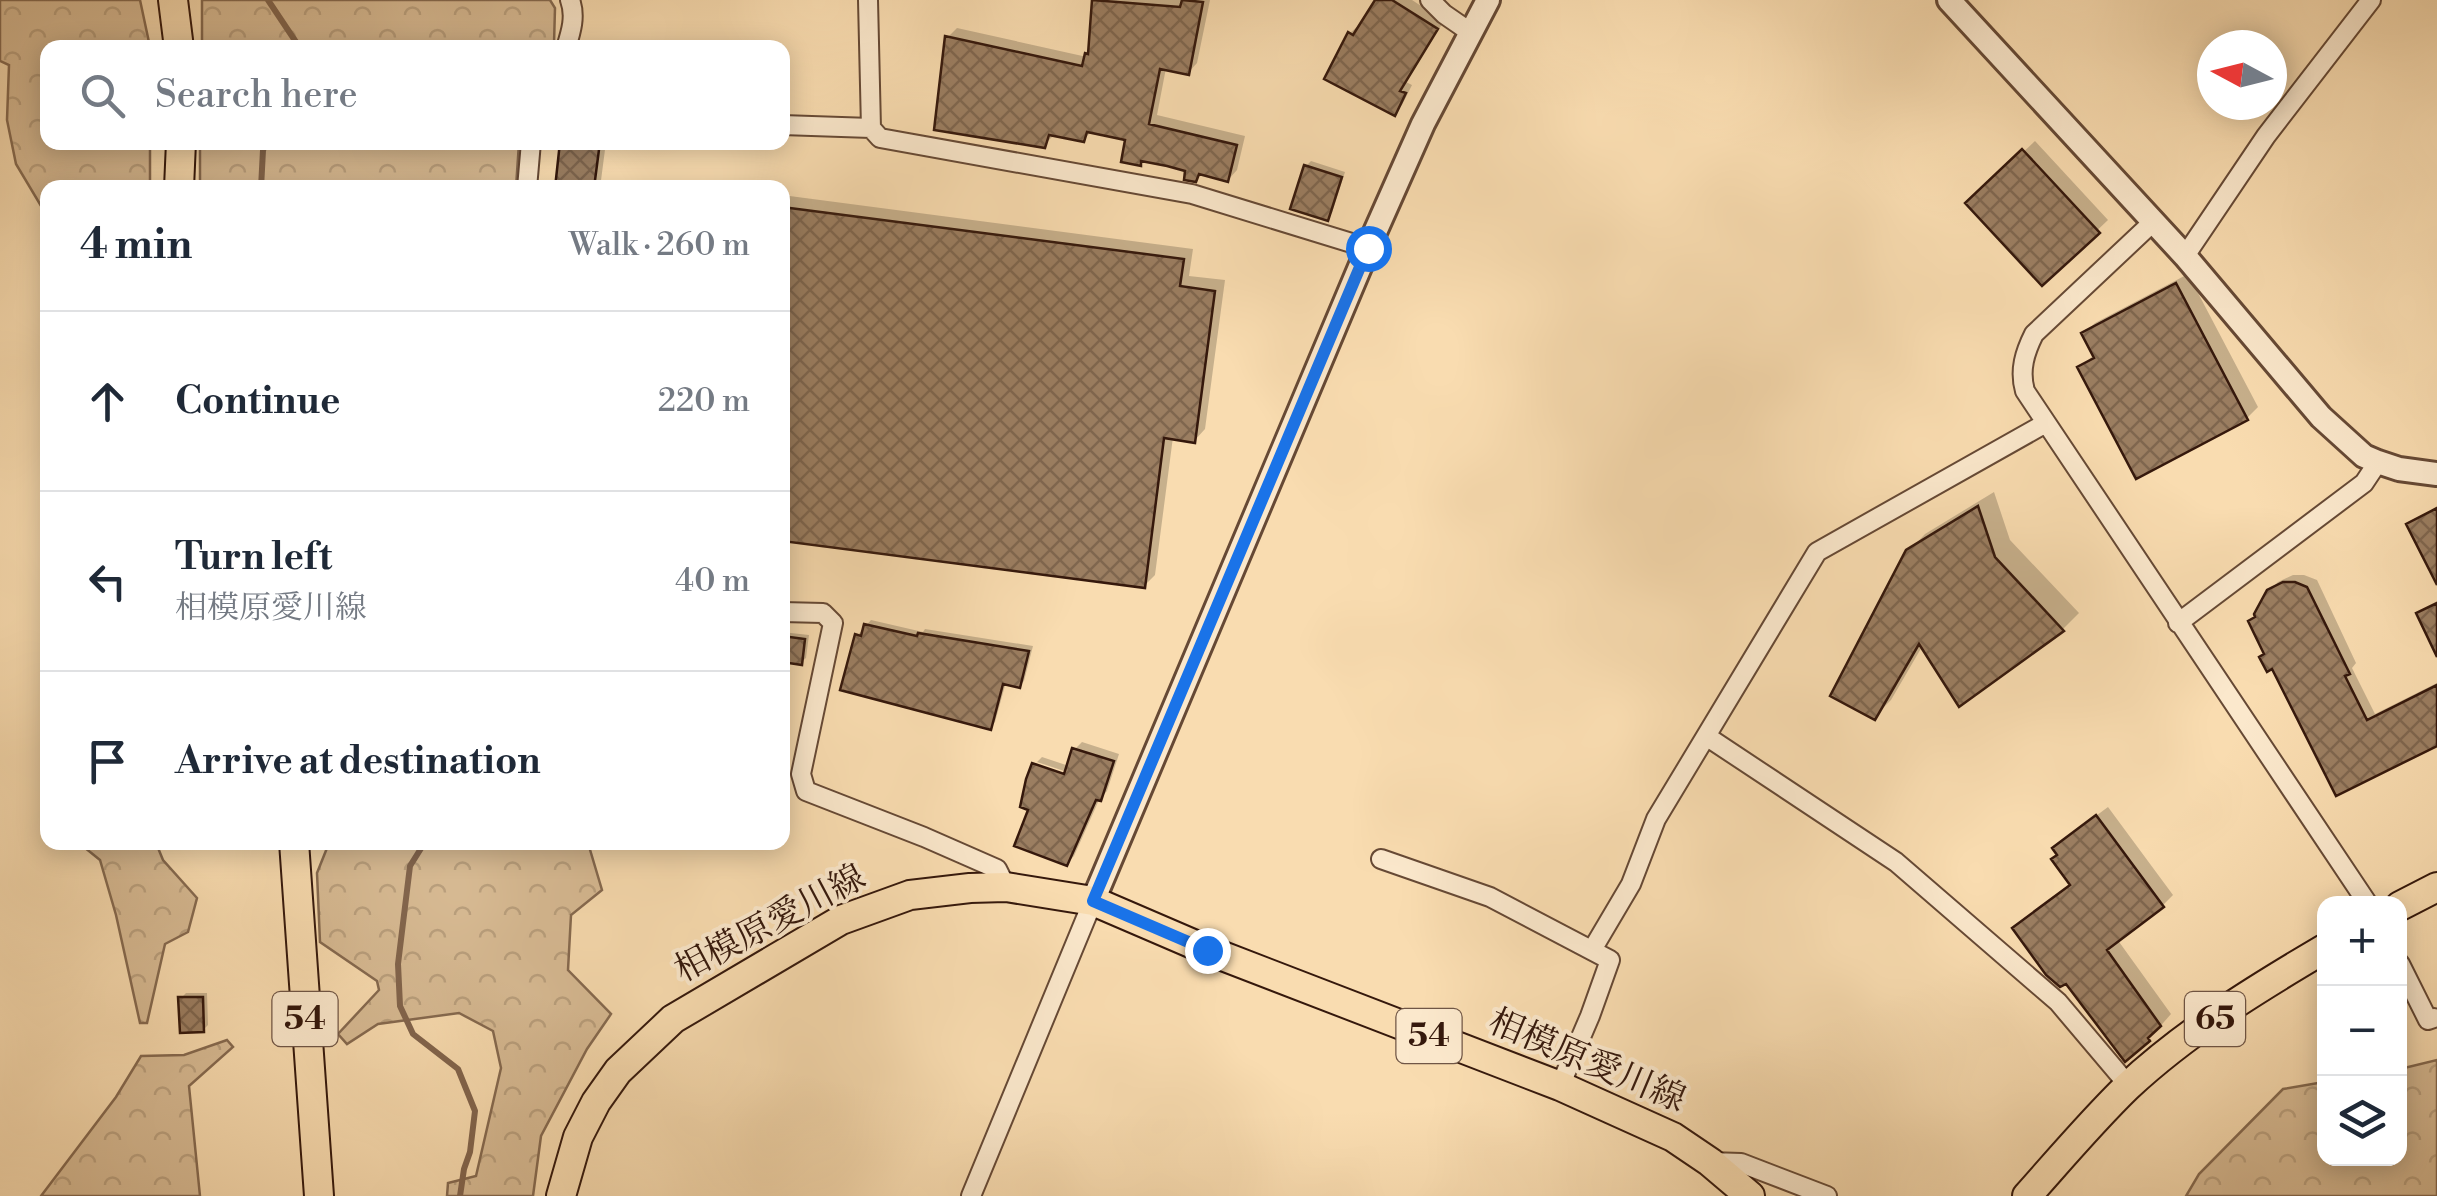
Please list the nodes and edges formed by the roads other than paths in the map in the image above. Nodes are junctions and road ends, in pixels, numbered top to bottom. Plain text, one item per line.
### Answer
1 (173, 0) edge
2 (570, 0) edge
3 (868, 0) edge
4 (1430, 0) edge
5 (1488, 0) edge
6 (1950, 0) edge
7 (2370, 0) edge
8 (1470, 32) junction
9 (179, 40) edge
10 (568, 40) edge
11 (790, 125) edge
12 (872, 128) junction
13 (181, 150) edge
14 (530, 150) edge
15 (179, 180) edge
16 (528, 180) edge
17 (2153, 222) junction
18 (1368, 248) junction
19 (2185, 256) junction
20 (2046, 423) junction
21 (2378, 462) junction
22 (2437, 474) edge
23 (790, 612) edge
24 (2178, 622) junction
25 (1706, 736) junction
26 (295, 850) edge
27 (1381, 859) dead end
28 (2437, 887) edge
29 (1006, 888) junction
30 (2363, 896) edge
31 (1093, 901) junction
32 (2407, 902) edge
33 (1592, 950) junction
34 (2317, 953) edge
35 (2407, 978) edge
36 (2434, 1018) dead end
37 (1560, 1086) junction
38 (2129, 1086) junction
39 (1710, 1162) junction
40 (318, 1196) edge
41 (561, 1196) edge
42 (971, 1196) edge
43 (1750, 1196) edge
44 (1827, 1196) edge
45 (2028, 1196) edge

1 - 9 main road
2 - 10 street
3 - 12 street
4 - 8 street
5 - 8 street
6 - 17 street
7 - 19 street
8 - 18 street
11 - 12 street
12 - 18 street
13 - 15 main road
14 - 16 street
17 - 19 street
17 - 20 street
18 - 31 street
19 - 21 street
20 - 24 street
20 - 25 street
21 - 22 street
21 - 24 street
23 - 29 street
24 - 30 street
25 - 33 street
25 - 38 street
26 - 40 main road, 54
27 - 33 street
28 - 32 main road
29 - 31 main road, 相模原愛川線 / 54
29 - 41 main road, 相模原愛川線 / 54
31 - 37 main road, 相模原愛川線 / 54
31 - 42 street
33 - 37 street
34 - 38 main road, 65
35 - 36 street
37 - 39 main road, 相模原愛川線 / 54
38 - 45 main road, 65
39 - 43 main road, 相模原愛川線 / 54
39 - 44 street

